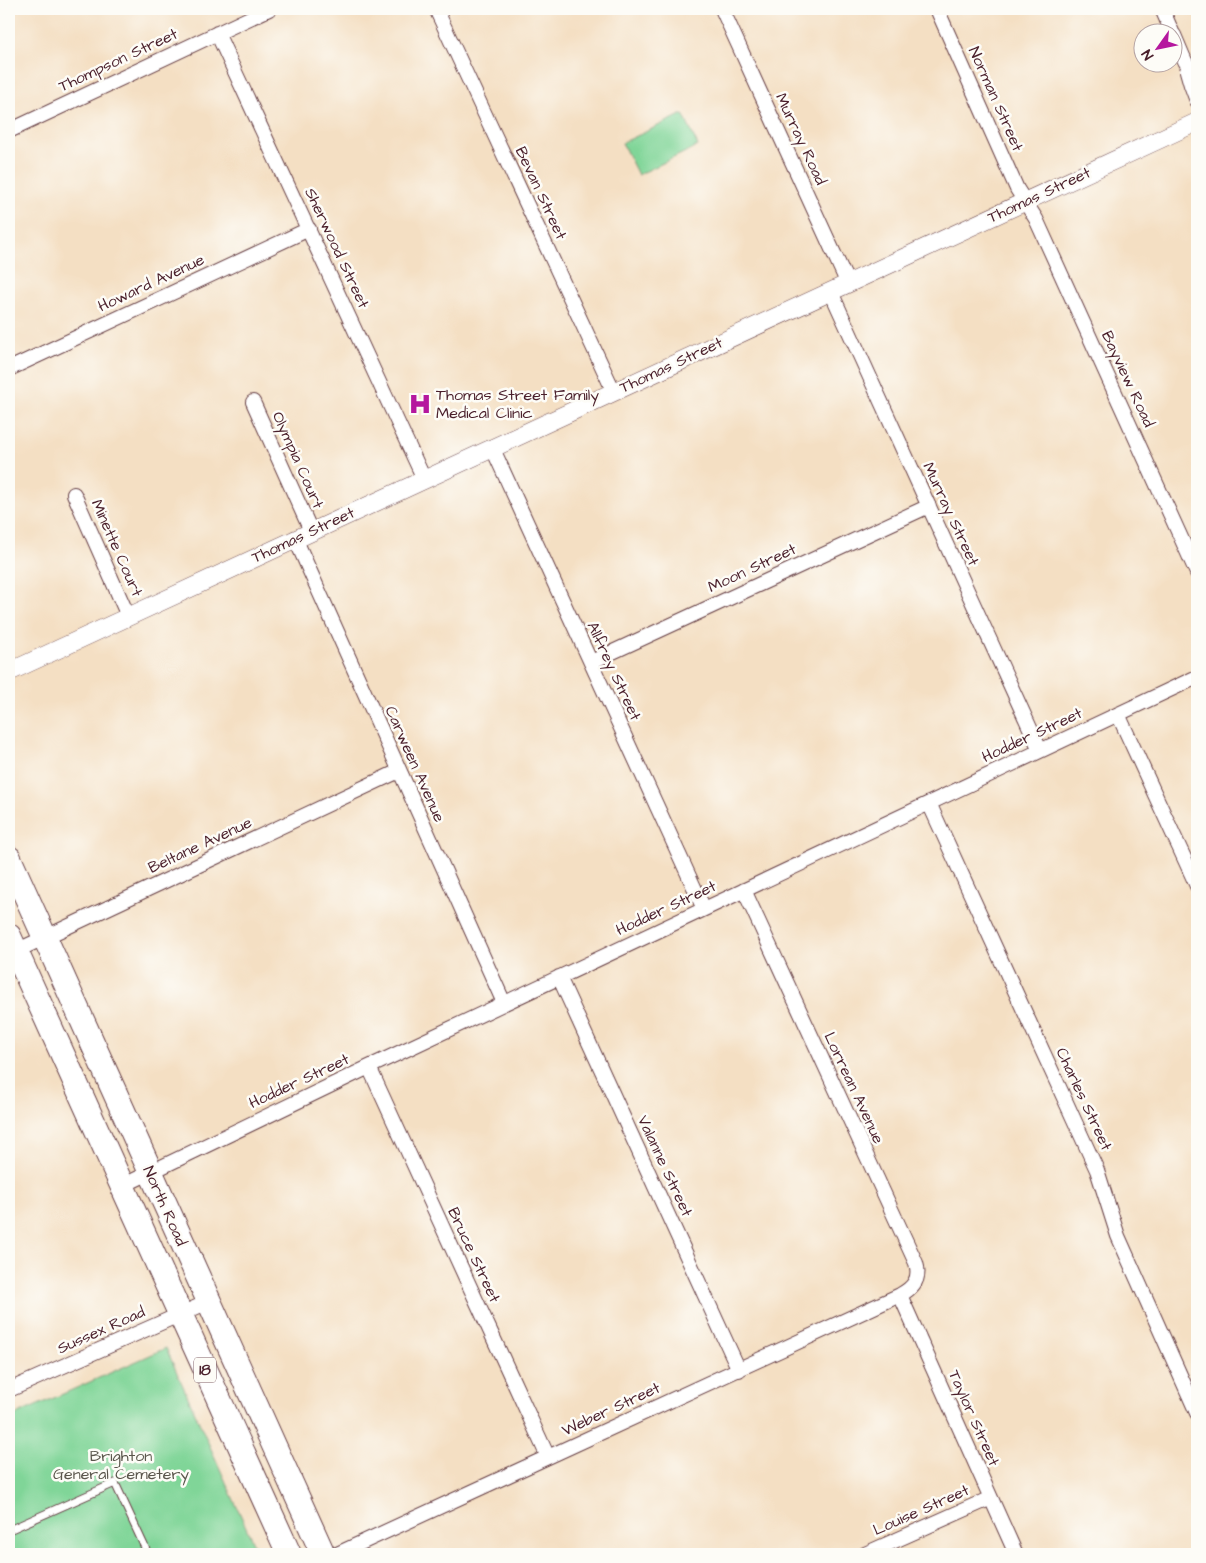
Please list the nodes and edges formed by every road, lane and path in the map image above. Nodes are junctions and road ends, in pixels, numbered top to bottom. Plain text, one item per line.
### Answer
1 (269, 9) edge
2 (436, 9) edge
3 (722, 9) edge
4 (937, 9) edge
5 (1162, 9) edge
6 (1168, 22) edge
7 (217, 33) junction
8 (1185, 61) joint
9 (1197, 80) edge
10 (1197, 101) edge
11 (1197, 122) edge
12 (9, 131) edge
13 (1025, 202) junction
14 (309, 229) junction
15 (848, 284) junction
16 (831, 292) junction
17 (9, 369) edge
18 (614, 392) junction
19 (253, 402) dead end
20 (492, 447) junction
21 (424, 479) junction
22 (74, 494) dead end
23 (929, 506) junction
24 (303, 535) junction
25 (1197, 573) edge
26 (128, 616) junction
27 (591, 662) junction
28 (9, 672) edge
29 (1197, 677) edge
30 (1118, 714) junction
31 (1040, 750) junction
32 (399, 771) junction
33 (929, 802) junction
34 (9, 858) edge
35 (1197, 886) edge
36 (744, 890) junction
37 (704, 908) junction
38 (46, 937) junction
39 (12, 943) edge
40 (559, 978) junction
41 (504, 1004) junction
42 (369, 1067) junction
43 (149, 1172) junction
44 (122, 1186) junction
45 (900, 1295) junction
46 (208, 1302) junction
47 (180, 1314) junction
48 (739, 1370) junction
49 (9, 1390) edge
50 (1197, 1413) edge
51 (548, 1457) junction
52 (991, 1498) junction
53 (9, 1530) edge
54 (148, 1554) edge
55 (289, 1554) edge
56 (323, 1554) edge
57 (337, 1554) edge
58 (865, 1554) edge
59 (1016, 1554) edge

1 - 7 street, Thompson Street
2 - 18 street, Bevan Street
3 - 15 street, Murray Road
4 - 13 street, Norman Street
5 - 6 street
7 - 12 street, Thompson Street
7 - 14 street, Sherwood Street
8 - 9 street
8 - 10 street
11 - 13 street, Thomas Street
13 - 15 street, Thomas Street
13 - 25 street, Bayview Road
14 - 17 street, Howard Avenue
14 - 21 street, Sherwood Street
15 - 16 street, Thomas Street
16 - 18 street, Thomas Street
16 - 23 street, Murray Street
18 - 20 street, Thomas Street
19 - 24 street, Olympia Court
20 - 21 street, Thomas Street
20 - 27 street, Allfrey Street
21 - 24 street, Thomas Street
22 - 26 street, Minette Court
23 - 27 street, Moon Street
23 - 31 street, Murray Street
24 - 26 street, Thomas Street
24 - 32 street, Carween Avenue
26 - 28 street, Thomas Street
27 - 37 street, Allfrey Street
29 - 30 street, Hodder Street
30 - 31 street, Hodder Street
30 - 35 street
31 - 33 street, Hodder Street
32 - 38 street, Beltane Avenue
32 - 41 street, Carween Avenue
33 - 36 street, Hodder Street
33 - 50 street, Charles Street
34 - 38 highway, North Road / 18
36 - 37 street, Hodder Street
36 - 45 street, Lorrean Avenue
37 - 40 street, Hodder Street
38 - 39 street, Beltane Avenue
38 - 43 highway, North Road / 18
39 - 44 highway, North Road / 18
40 - 41 street, Hodder Street
40 - 48 street, Valanne Street
41 - 42 street, Hodder Street
42 - 43 street, Hodder Street
42 - 51 street, Bruce Street
43 - 44 street, Hodder Street
43 - 46 highway, North Road / 18
44 - 47 highway, North Road / 18
45 - 48 street, Weber Street
45 - 52 street, Taylor Street
46 - 47 street, Sussex Road
46 - 56 highway, North Road / 18
47 - 49 street, Sussex Road
47 - 55 highway, North Road / 18
48 - 51 street, Weber Street
51 - 57 street, Weber Street
52 - 58 street, Louise Street
52 - 59 street, Taylor Street
53 - 54 lane

